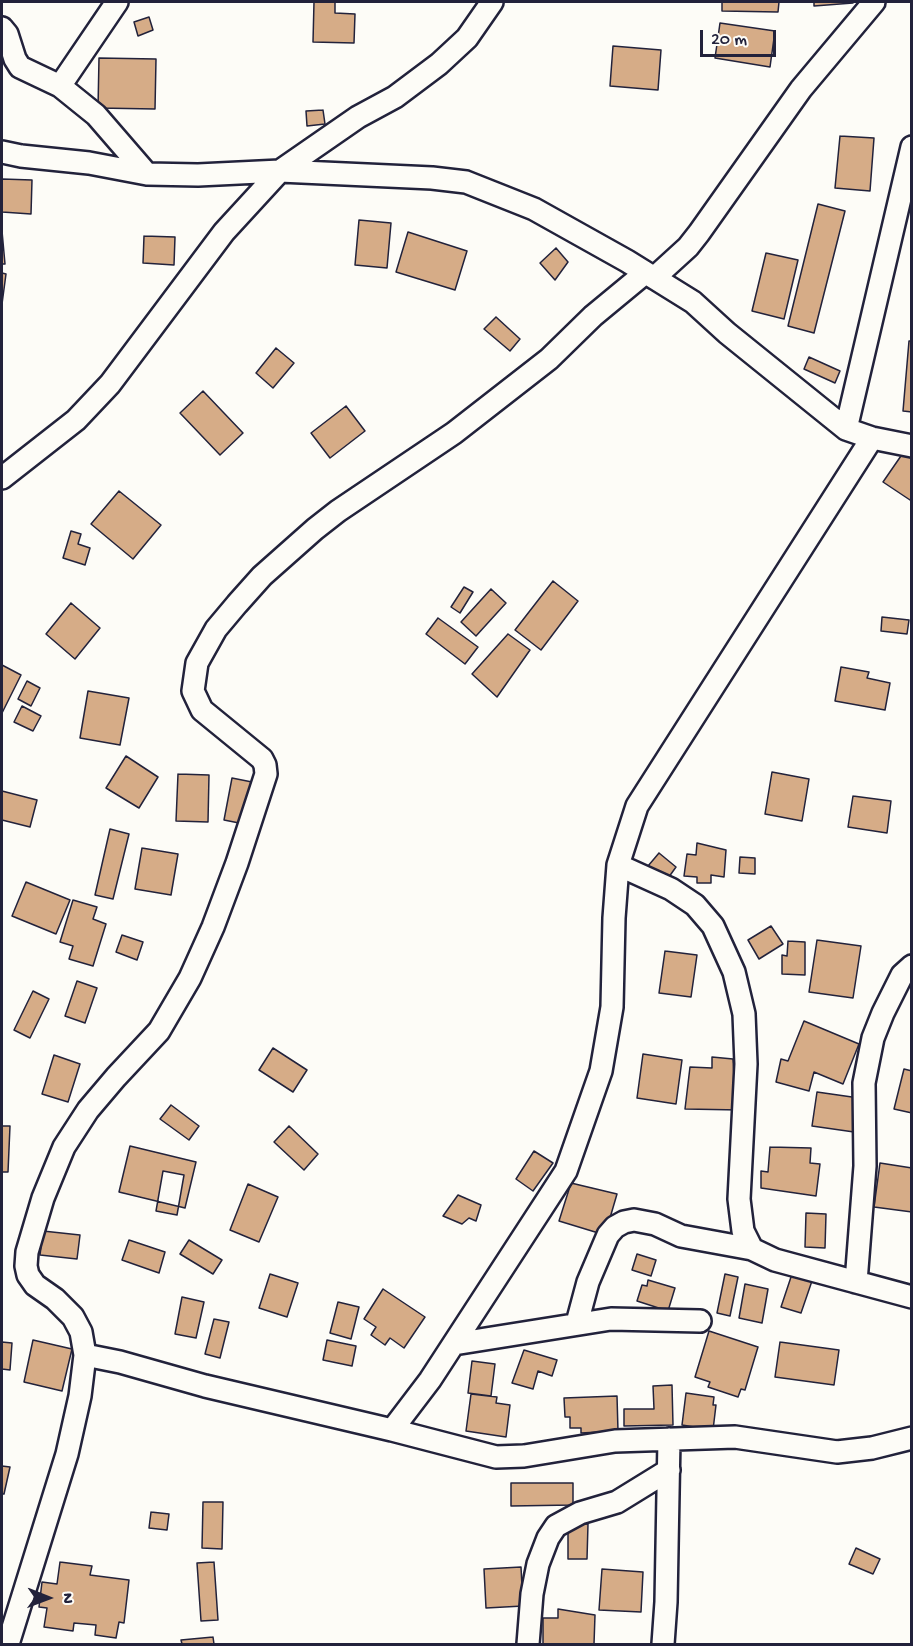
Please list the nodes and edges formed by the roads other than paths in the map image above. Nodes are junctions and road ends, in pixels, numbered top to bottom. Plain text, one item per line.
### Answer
1 (117, 2) edge
2 (492, 2) edge
3 (874, 2) edge
4 (2, 28) edge
5 (60, 86) junction
6 (912, 147) edge
7 (8, 157) edge
8 (280, 171) junction
9 (147, 174) junction
10 (649, 275) junction
11 (846, 429) junction
12 (872, 438) junction
13 (912, 446) edge
14 (2, 478) edge
15 (618, 865) junction
16 (912, 966) edge
17 (752, 1249) junction
18 (856, 1282) junction
19 (912, 1297) edge
20 (700, 1321) dead end
21 (577, 1323) junction
22 (454, 1344) junction
23 (85, 1355) junction
24 (392, 1430) junction
25 (669, 1438) junction
26 (912, 1438) edge
27 (669, 1470) junction
28 (8, 1644) edge
29 (528, 1644) edge
30 (663, 1644) edge

1 - 5 street
2 - 8 street
3 - 10 street
4 - 5 street
5 - 9 street
6 - 11 street
7 - 9 street
8 - 9 street
8 - 10 street
8 - 14 street
10 - 11 street
10 - 23 street
11 - 12 street
12 - 13 street
12 - 15 street
15 - 17 street
15 - 22 street
16 - 18 street
17 - 18 street
17 - 21 street
18 - 19 street
20 - 21 street
21 - 22 street
22 - 24 street
23 - 24 street
23 - 28 street
24 - 25 street
25 - 26 street
25 - 27 street
27 - 29 street
27 - 30 street

